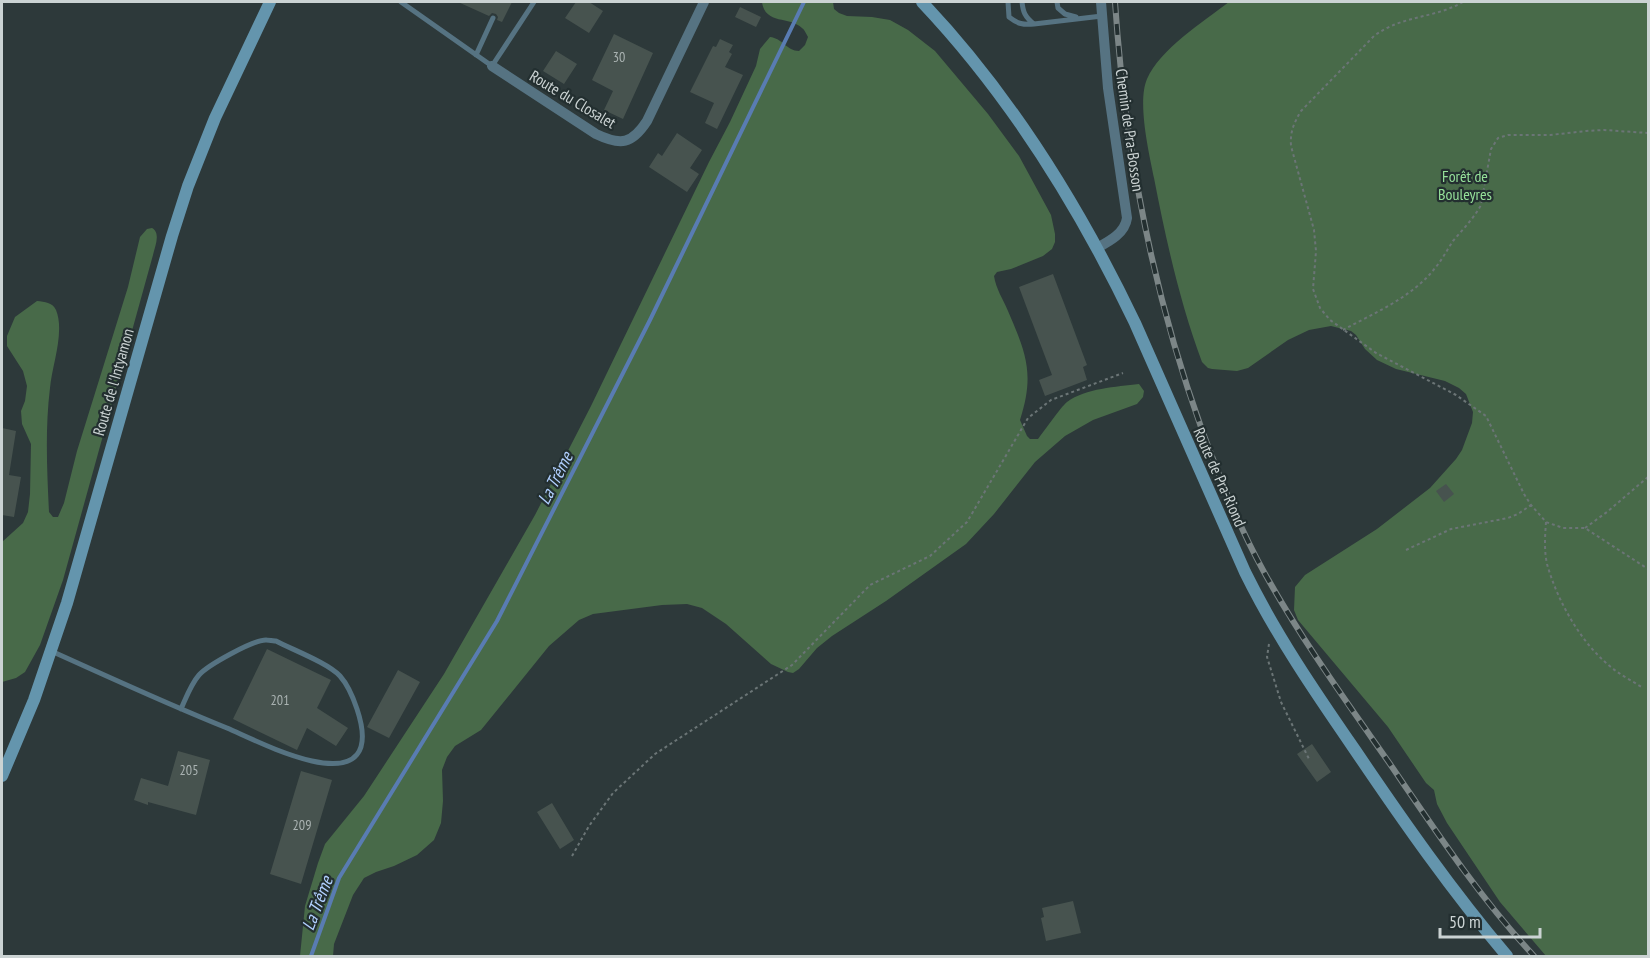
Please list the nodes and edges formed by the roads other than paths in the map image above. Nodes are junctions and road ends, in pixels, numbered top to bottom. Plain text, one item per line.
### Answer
1 (270, 2) edge
2 (401, 2) edge
3 (534, 2) edge
4 (704, 2) edge
5 (922, 2) edge
6 (1008, 2) edge
7 (1022, 2) edge
8 (1057, 2) edge
9 (1101, 2) edge
10 (1102, 15) junction
11 (493, 18) dead end
12 (1081, 18) junction
13 (1034, 24) junction
14 (476, 55) junction
15 (492, 66) junction
16 (1097, 248) junction
17 (51, 651) junction
18 (181, 709) junction
19 (2, 776) edge
20 (1507, 957) edge

1 - 17 main road, Route de l'Intyamon
2 - 14 lane
3 - 15 lane
4 - 15 street, Route du Closalet
5 - 16 main road, Route de Pra-Riond
6 - 13 lane
7 - 13 lane
8 - 12 lane
9 - 10 street, Chemin de Pra-Bosson
10 - 12 lane
10 - 16 street, Chemin de Pra-Bosson
11 - 14 lane
12 - 13 lane
14 - 15 lane
16 - 20 main road, Route de Pra-Riond
17 - 18 lane
17 - 19 main road, Route de l'Intyamon
18 - 18 lane

